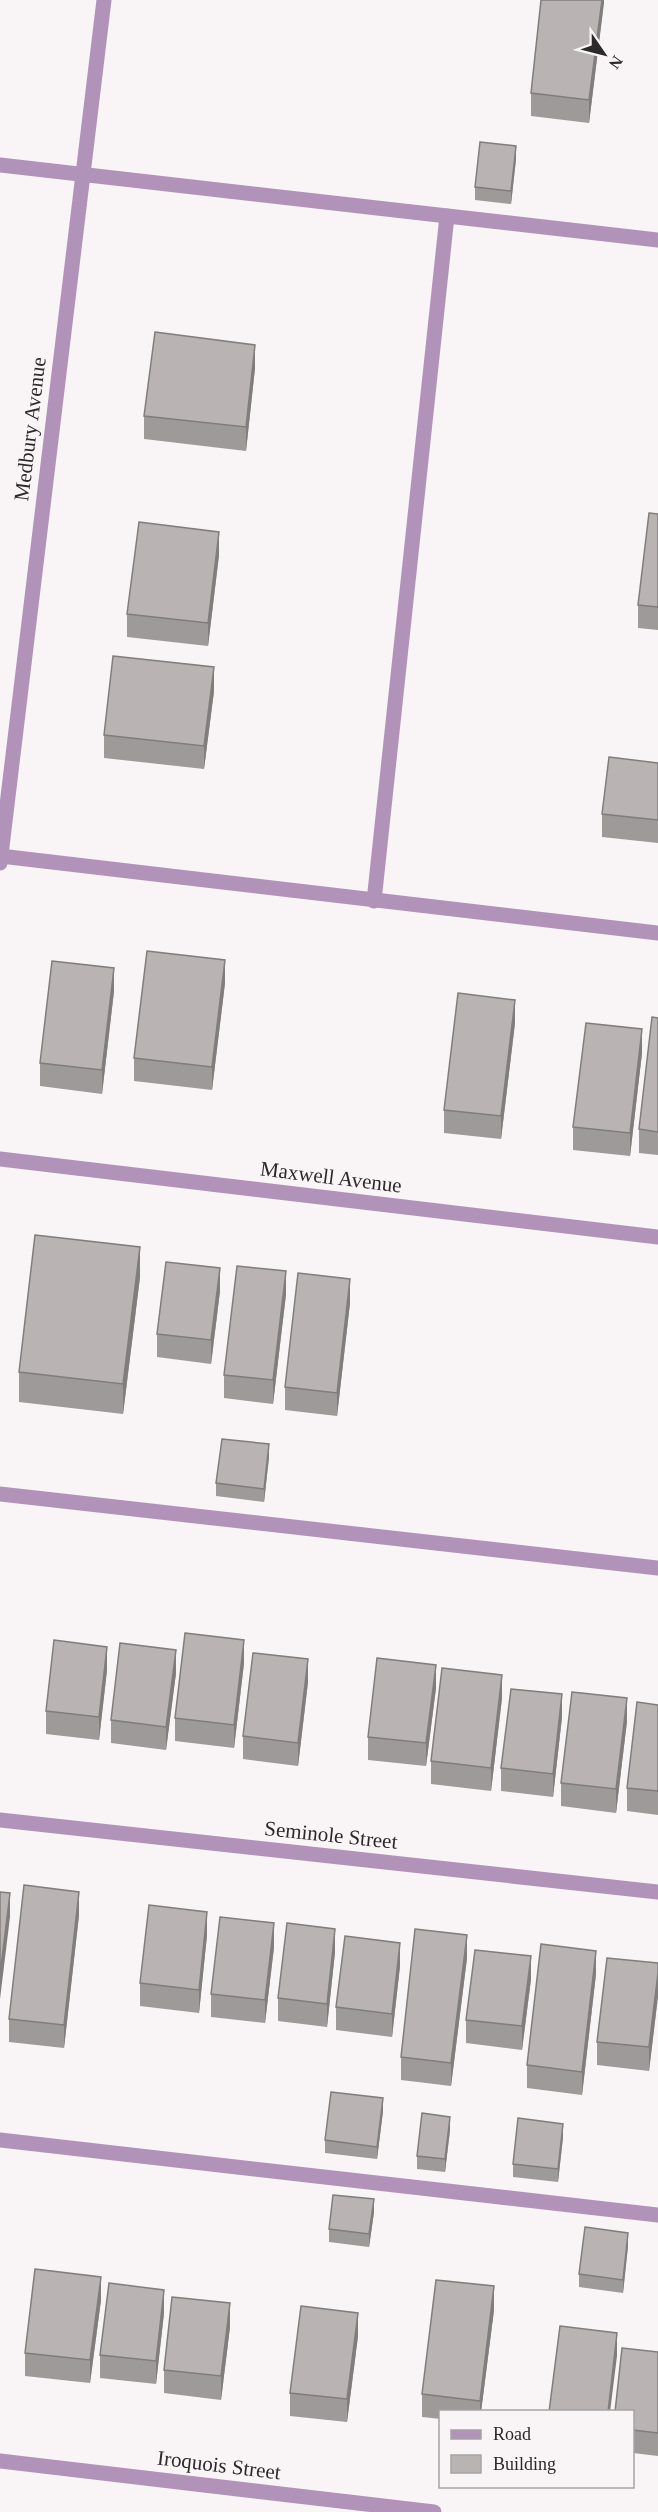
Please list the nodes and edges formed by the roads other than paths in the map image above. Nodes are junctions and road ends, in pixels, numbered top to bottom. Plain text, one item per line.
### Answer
1 (104, 0) edge
2 (0, 165) edge
3 (82, 174) junction
4 (447, 216) junction
5 (658, 240) edge
6 (0, 859) edge
7 (374, 902) junction
8 (658, 933) edge
9 (0, 1159) edge
10 (658, 1237) edge
11 (0, 1494) edge
12 (658, 1568) edge
13 (0, 1820) edge
14 (658, 1892) edge
15 (0, 2140) edge
16 (658, 2215) edge
17 (0, 2461) edge
18 (434, 2512) edge

1 - 3 street, Medbury Avenue
2 - 3 street
3 - 4 street
3 - 6 street, Medbury Avenue
4 - 5 street
4 - 7 street
6 - 7 street
7 - 8 street
9 - 10 street, Maxwell Avenue
11 - 12 street
13 - 14 street, Seminole Street
15 - 16 street
17 - 18 street, Iroquois Street

